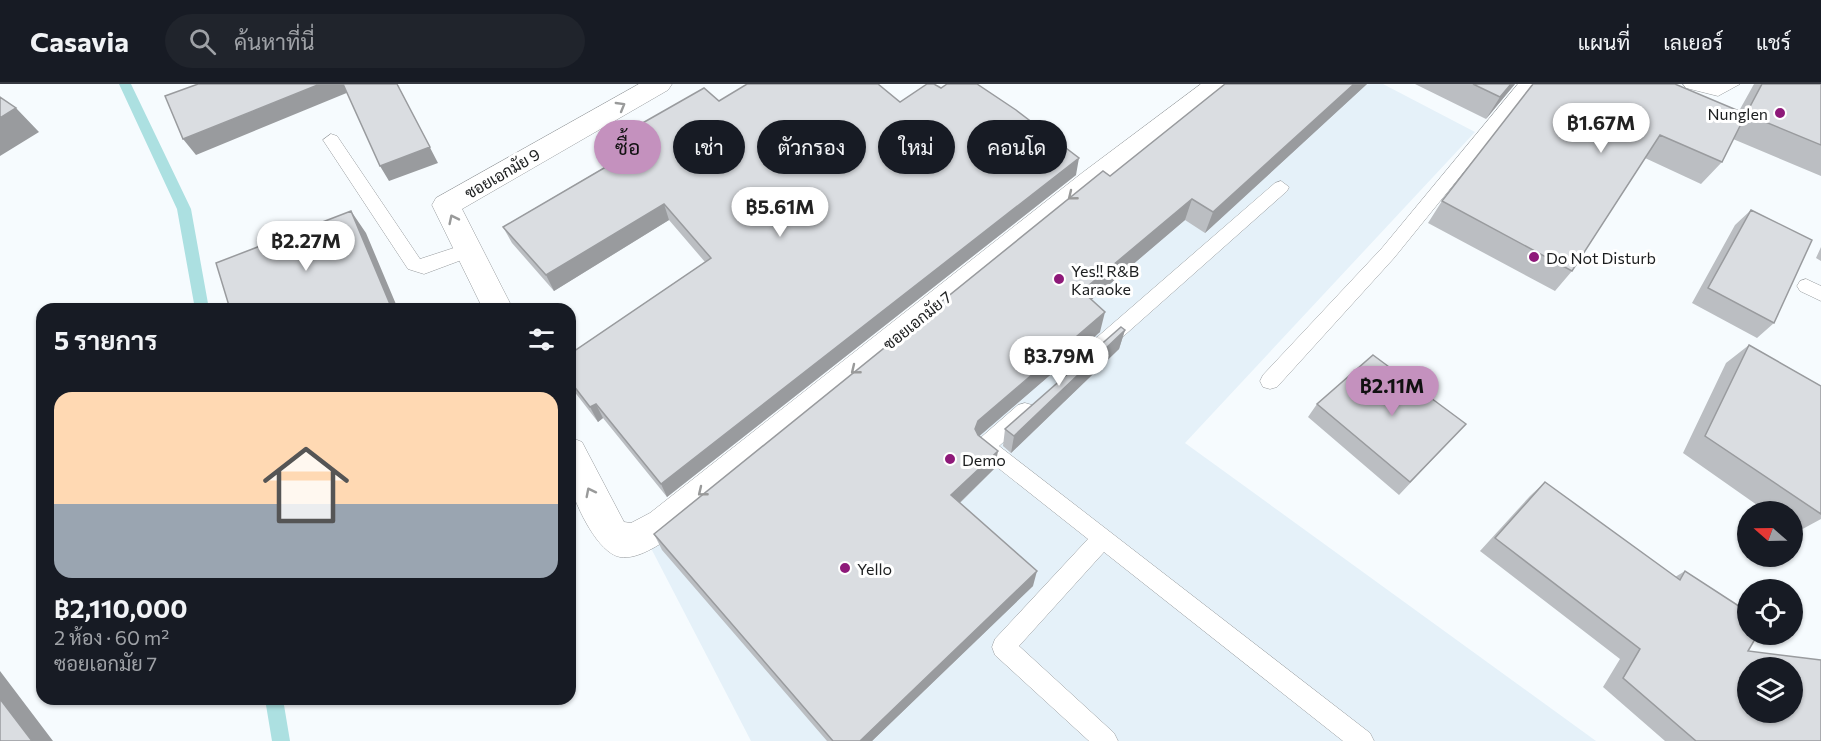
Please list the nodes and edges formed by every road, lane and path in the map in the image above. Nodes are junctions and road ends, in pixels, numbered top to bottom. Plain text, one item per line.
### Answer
1 (659, 84) edge
2 (1219, 84) edge
3 (1527, 84) edge
4 (1691, 84) edge
5 (1732, 84) edge
6 (331, 140) dead end
7 (1281, 187) dead end
8 (469, 250) junction
9 (495, 303) edge
10 (1084, 360) edge
11 (1270, 381) dead end
12 (1039, 399) edge
13 (576, 464) edge
14 (1103, 538) junction
15 (1347, 736) edge
16 (1106, 741) edge

8 -> 1 street, ซอยเอกมัย 9
2 -> 13 street, ซอยเอกมัย 7
3 - 11 lane
4 - 5 lane
6 - 8 lane
7 - 10 lane
8 - 9 street, ซอยเอกมัย 9
12 - 14 lane
14 - 15 lane
14 - 16 lane

